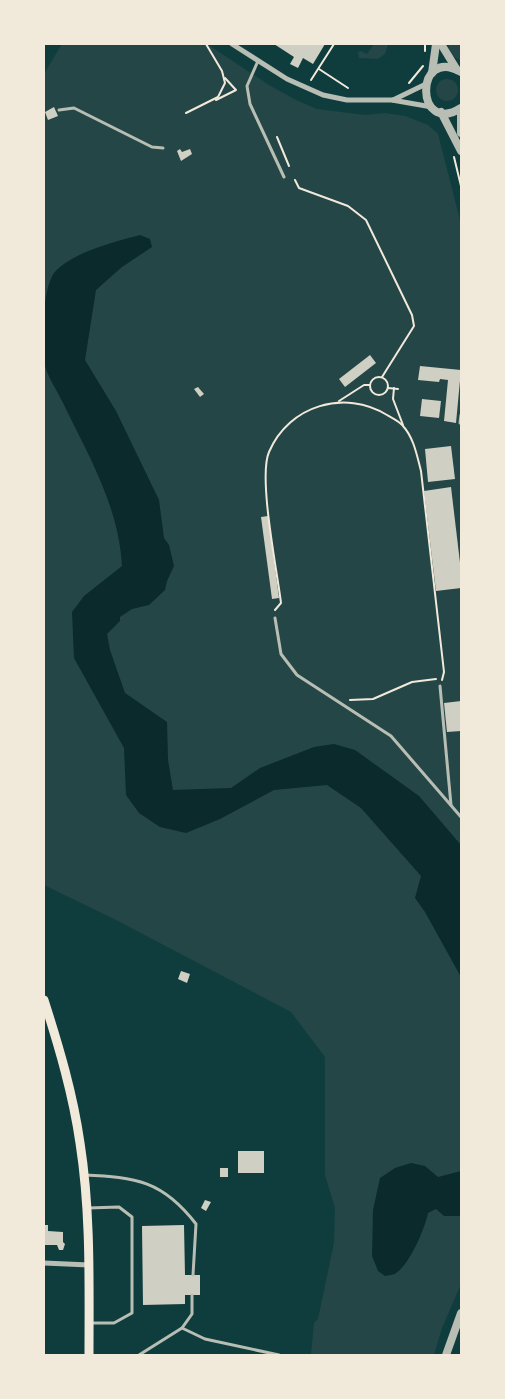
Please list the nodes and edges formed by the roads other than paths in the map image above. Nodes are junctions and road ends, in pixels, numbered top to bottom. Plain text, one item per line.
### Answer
1 (232, 44) edge
2 (436, 44) edge
3 (441, 44) edge
4 (258, 60) junction
5 (459, 70) edge
6 (432, 73) junction
7 (426, 84) junction
8 (392, 100) junction
9 (432, 107) junction
10 (461, 108) edge
11 (59, 110) dead end
12 (441, 112) junction
13 (461, 114) edge
14 (461, 133) edge
15 (163, 148) dead end
16 (461, 151) edge
17 (284, 177) dead end
18 (461, 415) edge
19 (460, 423) edge
20 (275, 618) road end
21 (440, 686) road end
22 (451, 806) junction
23 (461, 817) edge
24 (44, 1000) edge
25 (84, 1175) junction
26 (87, 1208) junction
27 (44, 1263) edge
28 (89, 1265) junction
29 (193, 1275) dead end
30 (192, 1295) dead end
31 (461, 1312) edge
32 (89, 1323) junction
33 (182, 1328) junction
34 (89, 1355) edge
35 (139, 1355) edge
36 (279, 1355) edge
37 (446, 1355) edge

1 - 4 street
2 - 6 street
3 - 5 street
4 - 8 street
4 - 17 lane
5 - 6 street
6 - 7 street
7 - 8 street
7 - 9 street
8 - 9 street
9 - 12 street
10 - 12 street
11 - 15 lane
12 - 16 street
13 - 14 street
18 - 19 lane
20 - 22 lane
21 - 22 lane
22 - 23 lane
24 - 25 main road
25 - 26 main road
25 - 29 lane
26 - 28 main road
26 - 32 lane
27 - 28 street
28 - 32 main road
30 - 33 lane
31 - 37 street
32 - 34 main road
33 - 35 lane
33 - 36 lane

